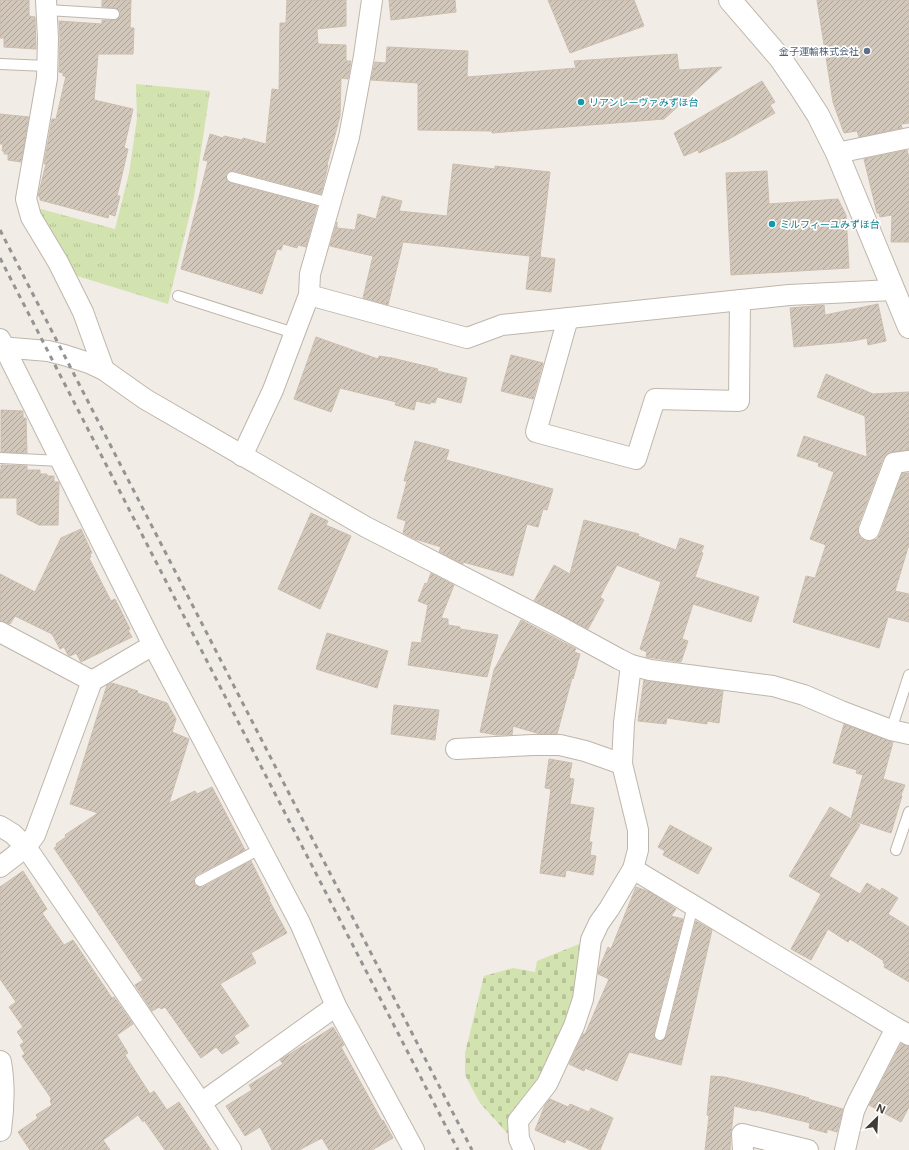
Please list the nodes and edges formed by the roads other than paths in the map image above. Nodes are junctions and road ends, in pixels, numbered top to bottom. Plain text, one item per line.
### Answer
1 (372, 0) edge
2 (730, 0) edge
3 (46, 5) edge
4 (114, 14) dead end
5 (0, 64) edge
6 (47, 66) junction
7 (909, 138) edge
8 (837, 153) junction
9 (232, 177) dead end
10 (330, 203) junction
11 (894, 290) junction
12 (309, 295) junction
13 (178, 296) dead end
14 (740, 300) junction
15 (568, 318) junction
16 (909, 327) edge
17 (294, 333) junction
18 (1, 345) edge
19 (104, 370) junction
20 (242, 456) junction
21 (0, 458) edge
22 (61, 460) junction
23 (909, 461) edge
24 (869, 530) dead end
25 (0, 632) edge
26 (153, 645) junction
27 (631, 665) junction
28 (909, 675) edge
29 (92, 681) junction
30 (900, 732) edge
31 (456, 749) dead end
32 (622, 764) junction
33 (909, 812) edge
34 (0, 826) edge
35 (26, 847) junction
36 (260, 849) junction
37 (896, 850) dead end
38 (0, 867) edge
39 (633, 870) junction
40 (200, 881) dead end
41 (693, 906) junction
42 (336, 1006) junction
43 (903, 1031) edge
44 (660, 1035) dead end
45 (0, 1062) edge
46 (201, 1103) junction
47 (0, 1130) edge
48 (231, 1150) edge
49 (414, 1150) edge
50 (524, 1150) edge
51 (743, 1150) edge
52 (808, 1150) edge
53 (845, 1150) edge

1 - 10 street
2 - 8 street
3 - 4 lane
3 - 6 street
5 - 6 lane
6 - 19 street
7 - 8 street
8 - 11 street
9 - 10 lane
10 - 12 street
11 - 14 street
11 - 16 street
12 - 15 street
12 - 17 street
13 - 17 lane
14 - 15 street
14 - 15 street
17 - 20 street
18 - 19 street
18 - 22 street
19 - 20 street
20 - 27 street
21 - 22 lane
22 - 26 street
23 - 24 street
25 - 29 street
26 - 29 street
26 - 36 street
27 - 30 street
27 - 32 street
28 - 30 lane
29 - 35 street
31 - 32 street
32 - 39 street
33 - 37 lane
34 - 35 street
35 - 38 street
35 - 46 street
36 - 40 lane
36 - 42 street
39 - 41 street
39 - 50 street
41 - 43 street
41 - 44 lane
42 - 46 street
42 - 49 street
43 - 53 street
45 - 47 street
46 - 48 street
51 - 52 street

